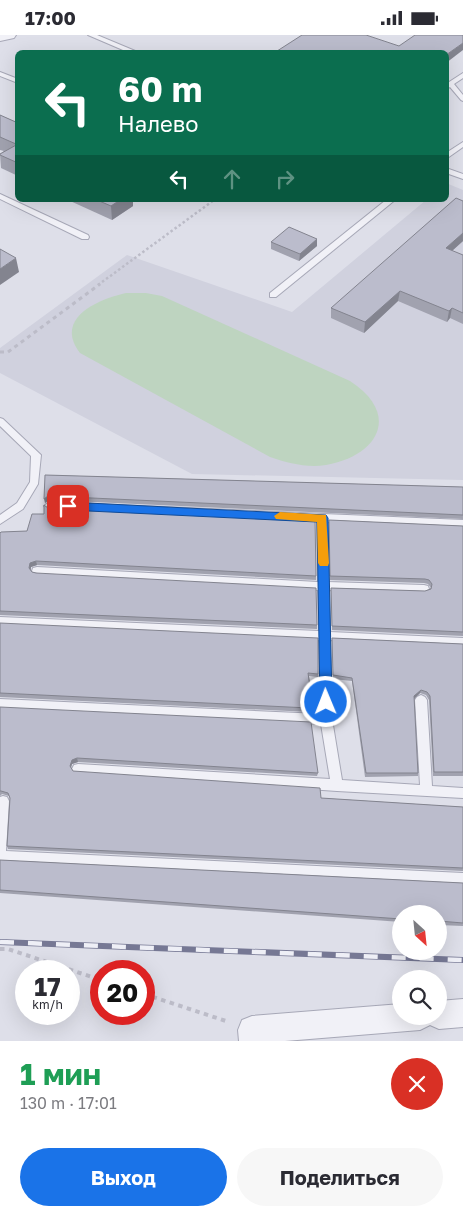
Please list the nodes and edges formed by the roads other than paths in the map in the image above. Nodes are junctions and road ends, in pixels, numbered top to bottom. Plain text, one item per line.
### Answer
1 (10, 35) edge
2 (91, 35) edge
3 (0, 37) edge
4 (129, 50) edge
5 (0, 74) edge
6 (463, 75) edge
7 (15, 80) edge
8 (449, 86) edge
9 (463, 99) edge
10 (463, 144) edge
11 (449, 155) edge
12 (449, 171) edge
13 (463, 177) edge
14 (0, 196) edge
15 (389, 202) edge
16 (85, 237) dead end
17 (273, 295) dead end
18 (0, 421) edge
19 (49, 505) dead end
20 (322, 518) junction
21 (0, 519) edge
22 (463, 524) edge
23 (37, 571) edge
24 (324, 587) junction
25 (424, 589) edge
26 (0, 621) edge
27 (325, 636) junction
28 (463, 642) edge
29 (421, 700) dead end
30 (0, 704) edge
31 (326, 719) junction
32 (78, 769) edge
33 (337, 786) junction
34 (426, 791) junction
35 (463, 793) edge
36 (3, 801) dead end
37 (0, 854) edge
38 (463, 879) edge
39 (463, 1013) edge
40 (447, 1014) edge
41 (392, 1019) edge
42 (252, 1035) edge

1 - 3 street
2 - 4 lane
5 - 7 lane
6 - 8 lane
8 - 9 lane
10 - 11 lane
12 - 13 lane
14 - 16 lane
15 - 17 lane
18 - 21 lane
19 - 20 lane
20 - 22 lane
20 - 24 lane
23 - 24 lane
24 - 25 lane
24 - 27 lane
26 - 27 lane
27 - 28 lane
27 - 31 lane
29 - 34 lane
30 - 31 lane
31 - 33 lane
32 - 33 lane
33 - 34 lane
34 - 35 lane
36 - 37 lane
37 - 38 lane
39 - 40 street
41 - 42 street

